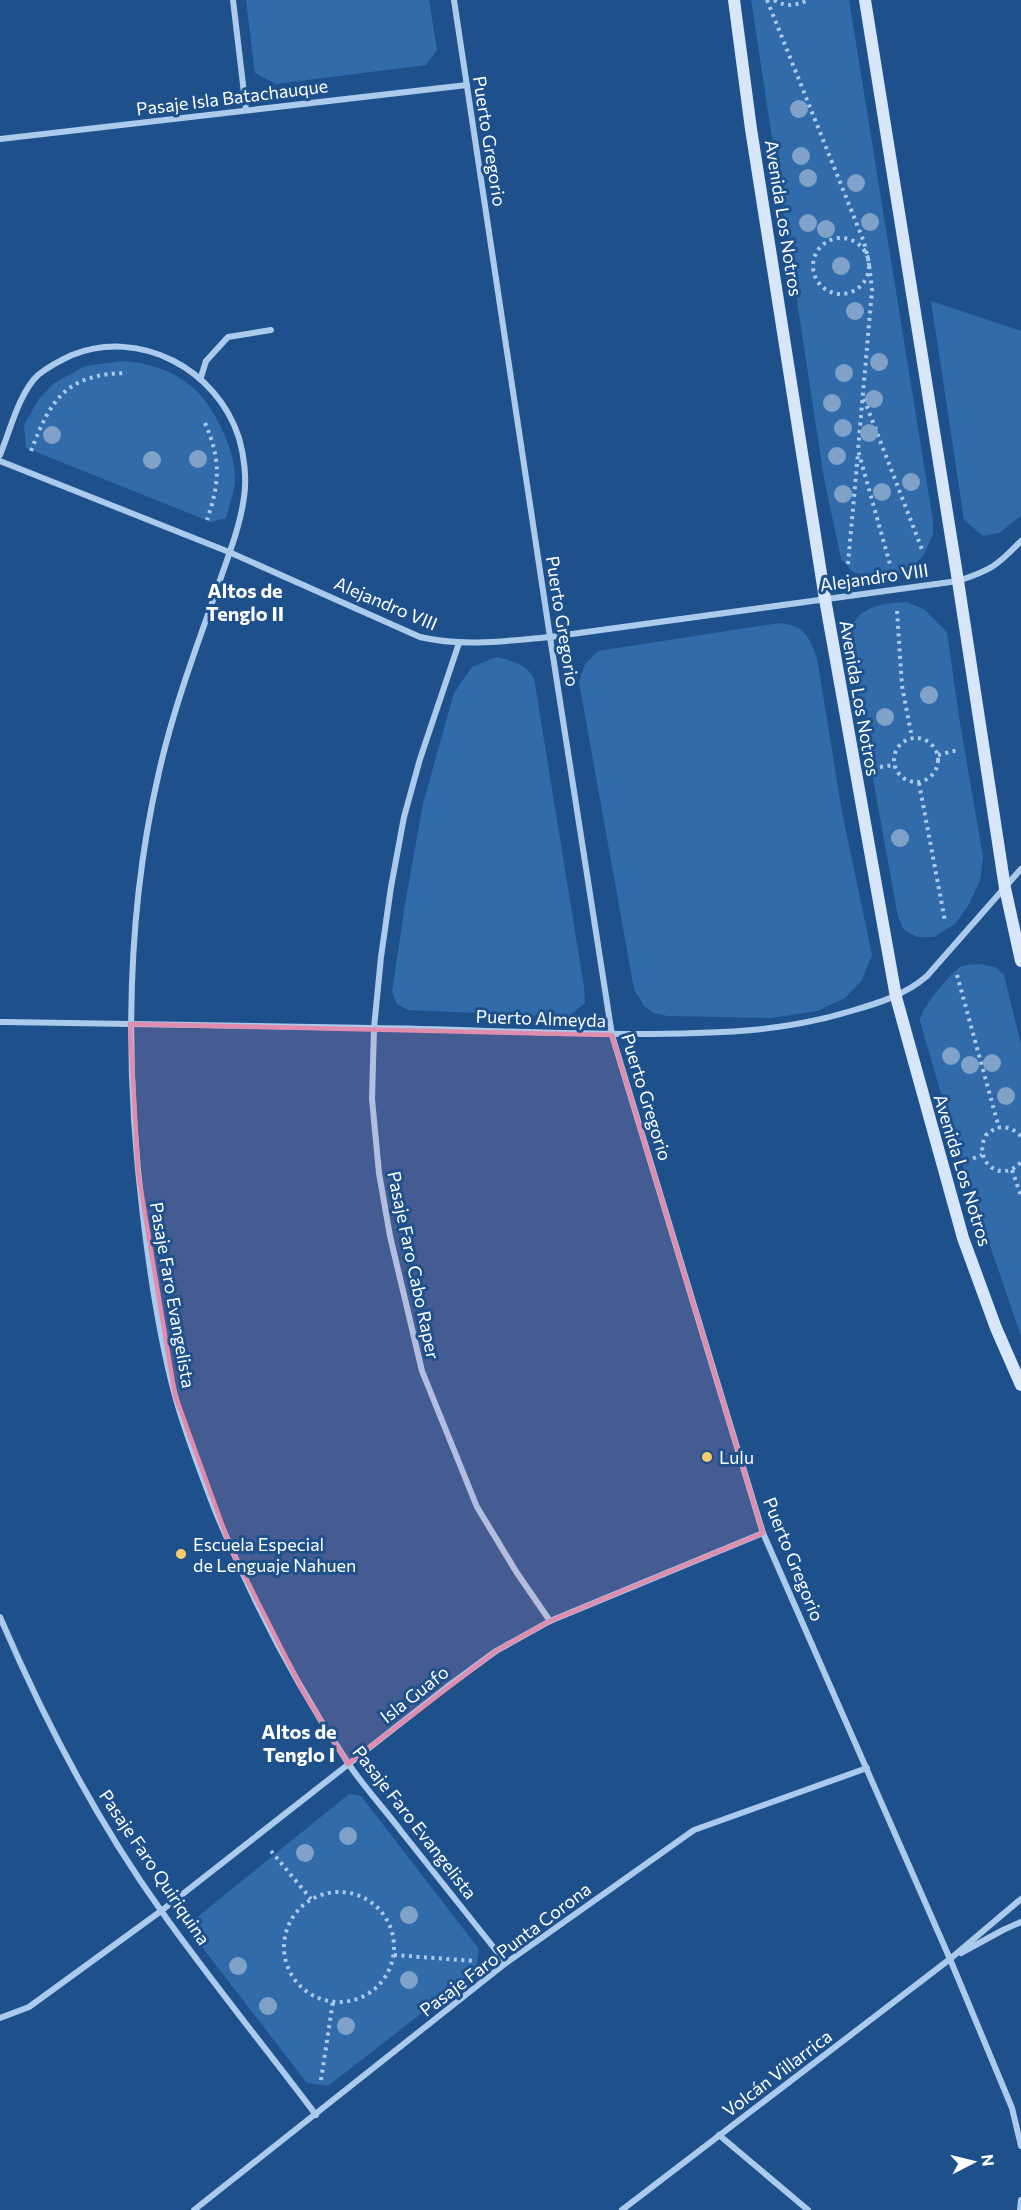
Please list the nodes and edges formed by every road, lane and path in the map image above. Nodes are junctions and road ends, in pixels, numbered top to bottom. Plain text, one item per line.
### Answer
1 (233, 0) edge
2 (454, 0) edge
3 (734, 0) edge
4 (767, 0) edge
5 (774, 0) edge
6 (808, 0) edge
7 (865, 0) edge
8 (467, 85) junction
9 (246, 110) junction
10 (0, 139) edge
11 (869, 263) junction
12 (271, 330) dead end
13 (133, 373) dead end
14 (201, 377) junction
15 (863, 397) junction
16 (200, 416) dead end
17 (858, 450) junction
18 (0, 455) edge
19 (0, 461) edge
20 (24, 471) junction
21 (201, 541) junction
22 (1021, 541) edge
23 (229, 552) junction
24 (923, 552) dead end
25 (848, 564) dead end
26 (958, 581) junction
27 (895, 590) junction
28 (825, 599) junction
29 (550, 637) junction
30 (459, 643) junction
31 (912, 738) junction
32 (1021, 869) edge
33 (1005, 888) junction
34 (1021, 961) edge
35 (896, 997) junction
36 (0, 1022) edge
37 (130, 1024) junction
38 (375, 1028) junction
39 (612, 1035) junction
40 (1021, 1136) edge
41 (1021, 1162) edge
42 (1012, 1170) junction
43 (1021, 1196) edge
44 (1021, 1385) edge
45 (763, 1533) junction
46 (0, 1617) edge
47 (550, 1621) junction
48 (348, 1764) junction
49 (867, 1768) junction
50 (258, 1836) junction
51 (310, 1899) junction
52 (1021, 1899) edge
53 (161, 1911) junction
54 (1021, 1922) edge
55 (394, 1955) junction
56 (950, 1959) junction
57 (506, 1963) junction
58 (333, 2001) junction
59 (0, 2018) edge
60 (316, 2115) junction
61 (719, 2135) junction
62 (1021, 2146) edge
63 (1021, 2200) edge
64 (194, 2210) edge
65 (622, 2210) edge
66 (808, 2210) edge
67 (1020, 2210) edge

1 - 9 street
2 - 8 street, Puerto Gregorio
3 - 28 main road, Avenida Los Notros
4 - 11 path
5 - 6 path
7 - 26 main road
8 - 9 street, Pasaje Isla Batachauque
8 - 29 street, Puerto Gregorio
9 - 10 street, Pasaje Isla Batachauque
11 - 11 path
11 - 15 path
12 - 14 street
13 - 20 path
14 - 18 street
14 - 23 street, Pasaje Faro Evangelista
15 - 17 path
15 - 24 path
16 - 21 path
17 - 25 path
17 - 27 path
19 - 20 street, Alejandro VIII
20 - 21 street, Alejandro VIII
21 - 23 street, Alejandro VIII
22 - 26 street, Alejandro VIII
23 - 30 street, Alejandro VIII
23 - 37 street, Pasaje Faro Evangelista
26 - 27 street, Alejandro VIII
26 - 33 main road
27 - 28 street, Alejandro VIII
27 - 31 path
28 - 29 street, Alejandro VIII
28 - 35 main road, Avenida Los Notros
29 - 30 street, Alejandro VIII
29 - 39 street, Puerto Gregorio
30 - 38 street, Pasaje Faro Cabo Raper
31 - 31 path
32 - 33 street, Puerto Almeyda
33 - 34 main road
33 - 35 street, Puerto Almeyda
35 - 39 street, Puerto Almeyda
35 - 44 main road, Avenida Los Notros
36 - 37 street, Puerto Almeyda
37 - 38 street, Puerto Almeyda
37 - 48 street, Pasaje Faro Evangelista
38 - 39 street, Puerto Almeyda
38 - 47 street, Pasaje Faro Cabo Raper
39 - 45 street, Puerto Gregorio
40 - 42 path
41 - 42 path
42 - 43 path
45 - 47 street, Isla Guafo
45 - 49 street, Puerto Gregorio
46 - 53 street, Pasaje Faro Quiriquina
47 - 48 street, Isla Guafo
48 - 50 street, Isla Guafo
48 - 57 street, Pasaje Faro Evangelista
49 - 56 street, Puerto Gregorio
49 - 57 street, Pasaje Faro Punta Corona
50 - 51 path
50 - 53 street, Isla Guafo
51 - 55 path
51 - 58 path
52 - 56 street, Volcán Villarrica
53 - 59 street, Isla Guafo
53 - 60 street, Pasaje Faro Quiriquina
54 - 56 street, Volcán Villarrica
55 - 57 path
55 - 58 path
56 - 61 street, Volcán Villarrica
56 - 62 street, Puerto Gregorio
57 - 60 street, Pasaje Faro Punta Corona
58 - 60 path
60 - 64 street, Pasaje Faro Punta Corona
61 - 65 street, Volcán Villarrica
61 - 66 street
63 - 67 street

